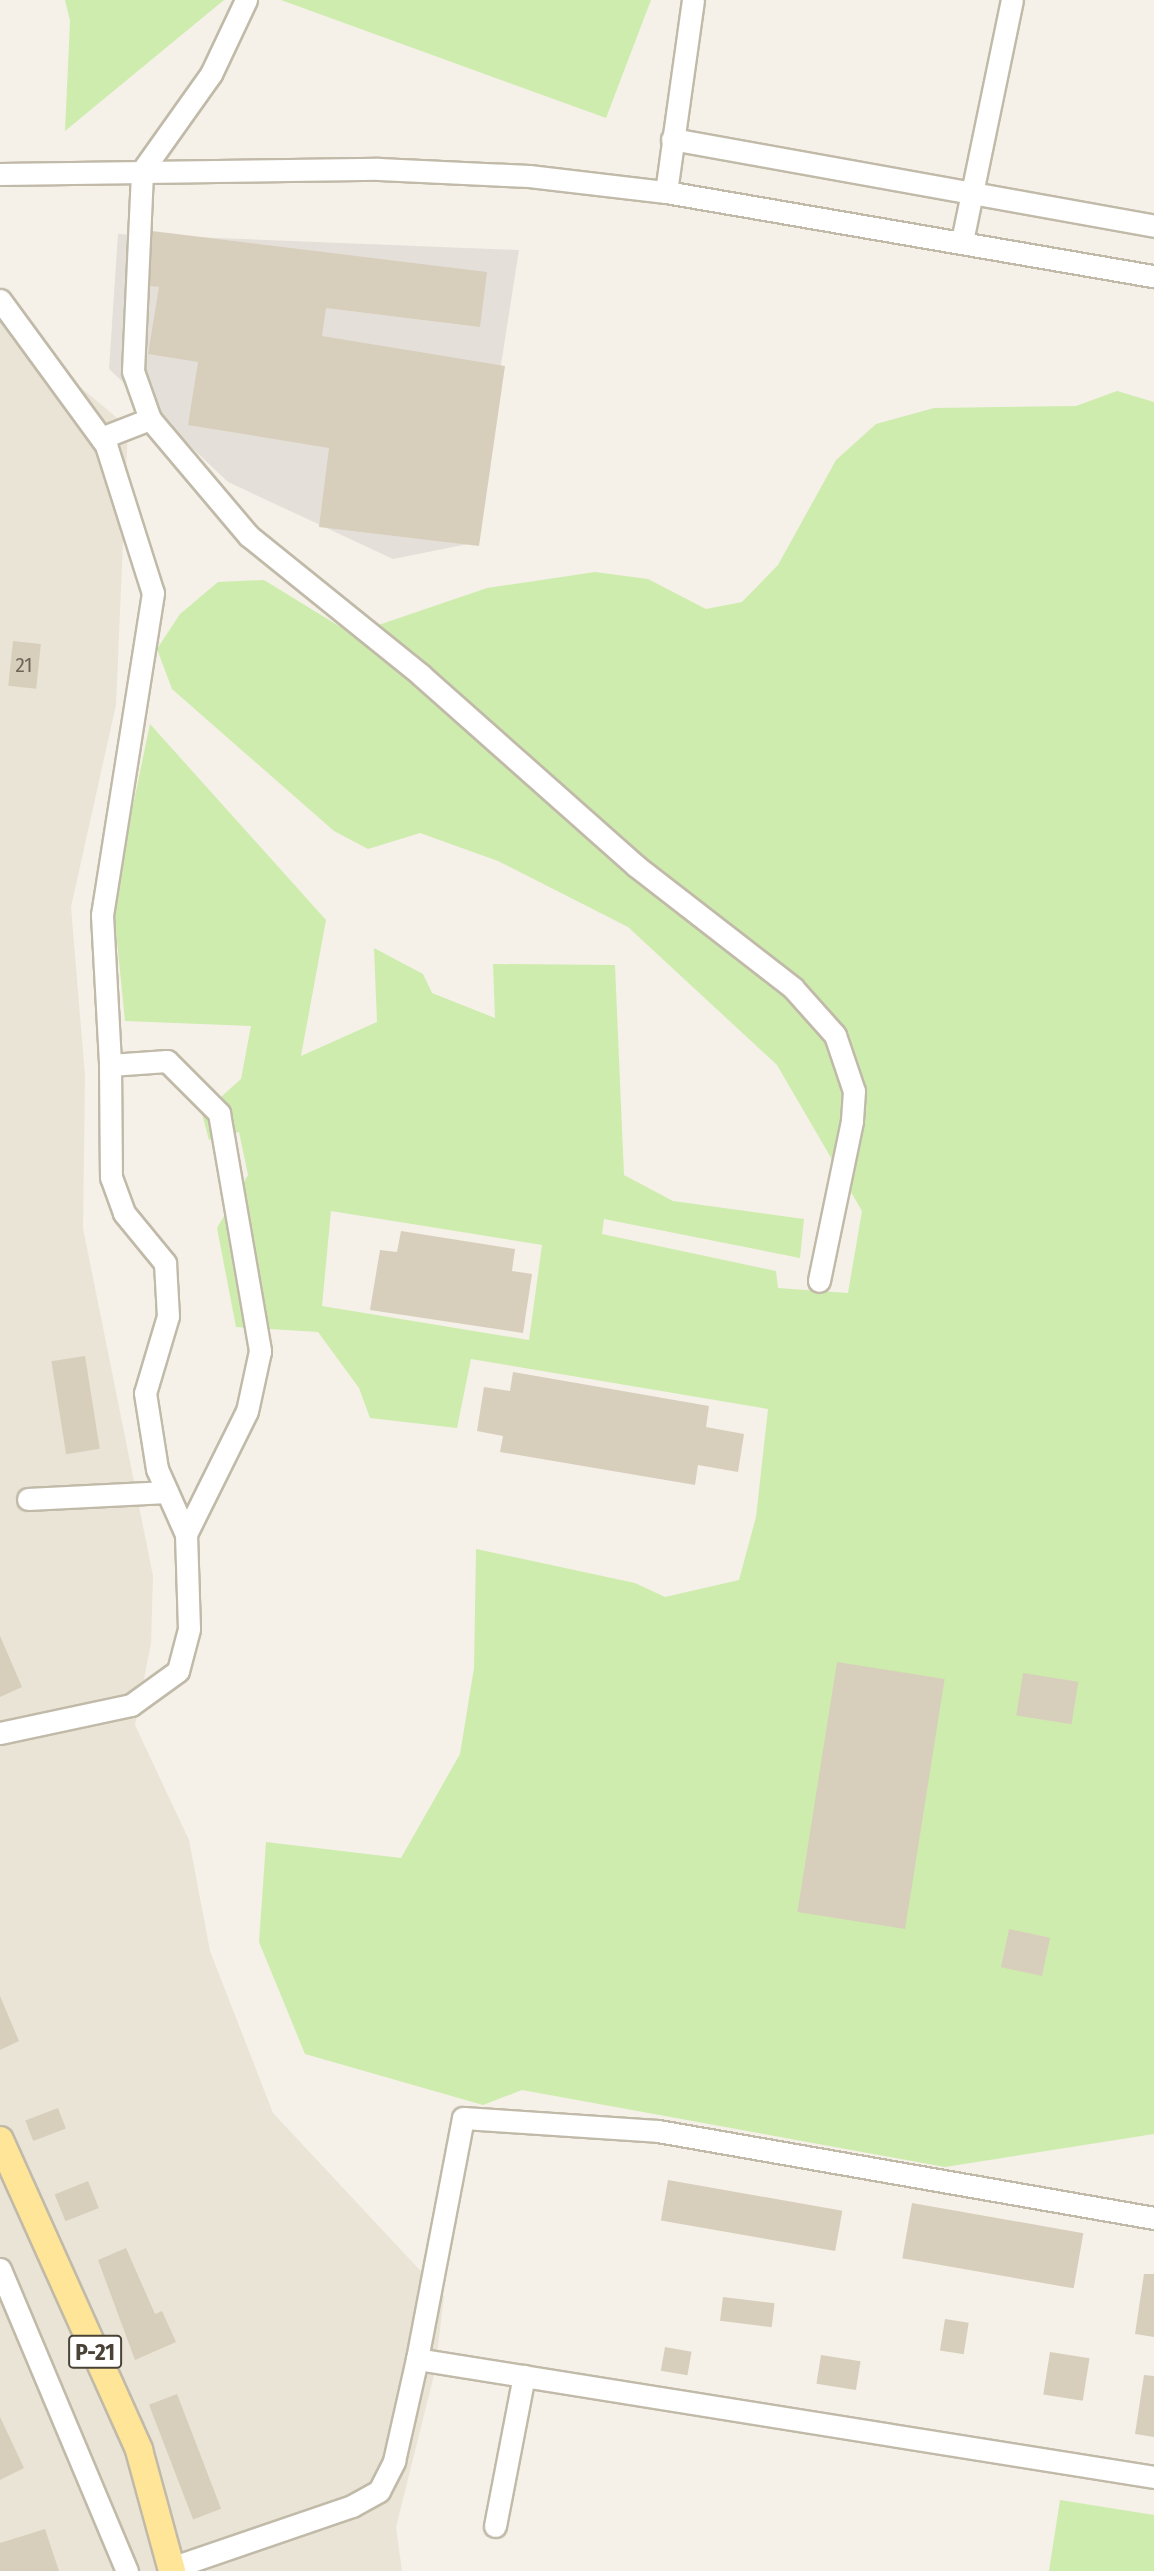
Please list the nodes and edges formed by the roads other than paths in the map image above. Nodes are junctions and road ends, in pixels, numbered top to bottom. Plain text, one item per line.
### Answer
1 (246, 0) edge
2 (693, 0) edge
3 (1012, 0) edge
4 (673, 139) junction
5 (142, 171) junction
6 (0, 174) edge
7 (666, 192) junction
8 (969, 192) junction
9 (1154, 226) edge
10 (962, 241) junction
11 (1154, 276) edge
12 (0, 300) edge
13 (150, 419) junction
14 (101, 438) junction
15 (110, 1065) junction
16 (819, 1281) dead end
17 (167, 1492) junction
18 (28, 1499) dead end
19 (186, 1534) junction
20 (0, 1733) edge
21 (0, 2140) edge
22 (1154, 2218) edge
23 (0, 2269) edge
24 (417, 2359) junction
25 (524, 2376) junction
26 (1154, 2477) edge
27 (495, 2526) dead end
28 (172, 2570) edge
29 (127, 2571) edge

1 - 5 street
2 - 4 street
3 - 8 street
4 - 7 street
4 - 8 street
5 - 6 street
5 - 7 street
5 - 13 street
7 - 10 street
8 - 9 street
8 - 10 street
10 - 11 street
12 - 14 street
13 - 14 street
13 - 16 street
14 - 15 street
15 - 17 street
15 - 19 street
17 - 18 street
17 - 19 street
19 - 20 street
21 - 28 main road, Р-21
22 - 24 street
23 - 29 street
24 - 25 street
24 - 28 street
25 - 26 street
25 - 27 street

